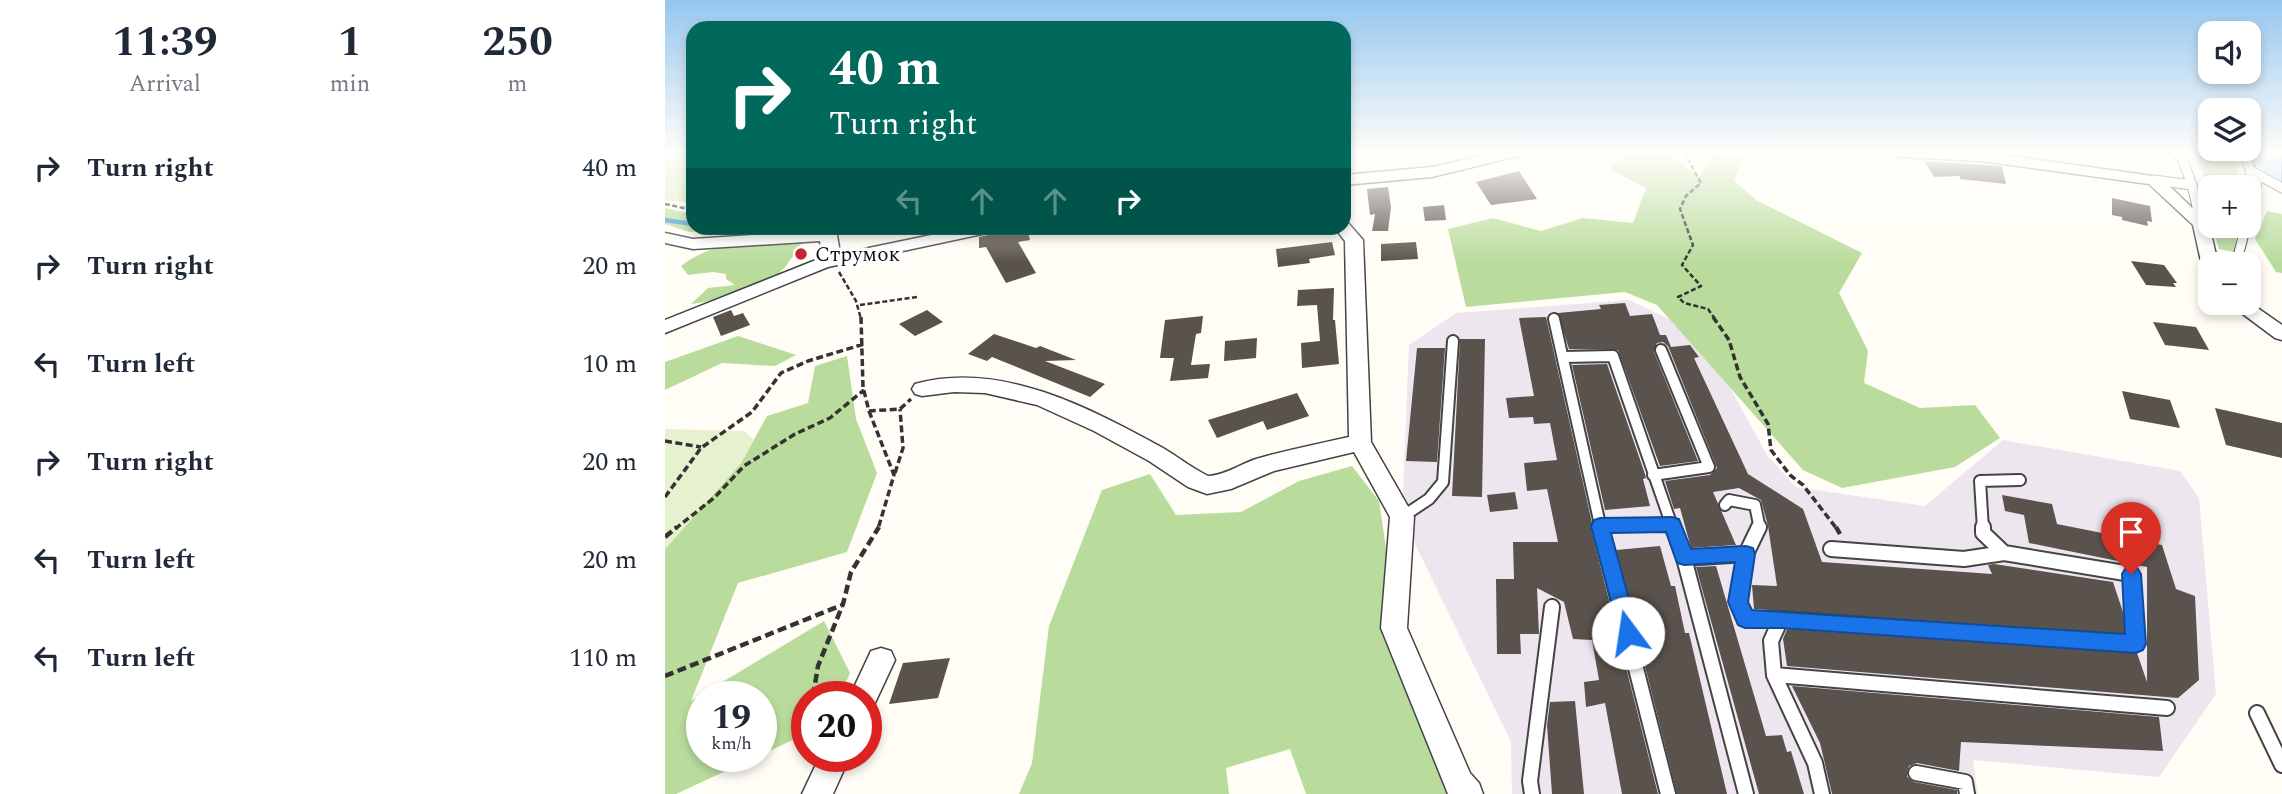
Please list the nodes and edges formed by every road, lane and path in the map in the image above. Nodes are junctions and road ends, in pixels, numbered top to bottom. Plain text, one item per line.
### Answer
1 (1695, 189) edge
2 (2164, 189) edge
3 (2193, 189) edge
4 (665, 204) edge
5 (686, 208) edge
6 (2198, 211) edge
7 (2198, 221) edge
8 (953, 235) edge
9 (1349, 235) edge
10 (665, 238) edge
11 (823, 262) junction
12 (917, 297) dead end
13 (860, 305) junction
14 (2254, 315) edge
15 (1554, 319) dead end
16 (665, 327) edge
17 (2282, 334) edge
18 (1454, 341) dead end
19 (864, 344) junction
20 (1661, 350) dead end
21 (1564, 357) junction
22 (864, 390) junction
23 (922, 390) joint
24 (900, 409) junction
25 (869, 411) junction
26 (665, 441) edge
27 (1360, 442) junction
28 (701, 447) junction
29 (894, 475) junction
30 (1653, 475) junction
31 (2020, 480) dead end
32 (674, 485) junction
33 (665, 489) edge
34 (665, 497) edge
35 (1725, 505) dead end
36 (1402, 517) junction
37 (1672, 524) junction
38 (1600, 526) junction
39 (665, 537) edge
40 (1831, 549) dead end
41 (1864, 552) junction
42 (2004, 553) junction
43 (1746, 554) junction
44 (1684, 558) junction
45 (843, 604) junction
46 (1552, 607) dead end
47 (1781, 619) junction
48 (881, 660) dead end
49 (1774, 675) junction
50 (665, 676) edge
51 (816, 681) edge
52 (871, 681) edge
53 (2167, 708) dead end
54 (2257, 713) dead end
55 (2282, 765) edge
56 (827, 772) edge
57 (1916, 773) dead end
58 (817, 794) edge
59 (1468, 794) edge
60 (1532, 794) edge
61 (1668, 794) edge
62 (1746, 794) edge
63 (1822, 794) edge
64 (1967, 794) edge

1 - 41 path
2 - 7 street
3 - 6 lane
4 - 5 path
8 - 11 street
9 - 27 street
10 - 11 street
11 - 13 path
11 - 16 street
12 - 13 path
13 - 19 path
14 - 17 street
15 - 21 lane
18 - 36 lane
19 - 22 path
19 - 28 path
20 - 30 lane
21 - 30 lane
21 - 38 lane
22 - 25 path
22 - 39 path
23 - 24 path
23 - 27 street
24 - 25 path
24 - 29 path
25 - 29 path
26 - 28 path
27 - 36 street
28 - 32 path
29 - 45 path
30 - 37 lane
31 - 42 lane
32 - 33 path
32 - 34 path
35 - 43 lane
36 - 59 street
37 - 38 lane
37 - 44 lane
38 - 61 lane
40 - 41 lane
41 - 42 lane
42 - 47 lane
43 - 44 lane
43 - 47 lane
44 - 62 lane
45 - 50 path
45 - 51 path
46 - 60 lane
47 - 49 lane
48 - 52 street
49 - 53 lane
49 - 63 lane
54 - 55 lane
56 - 58 street
57 - 64 lane

